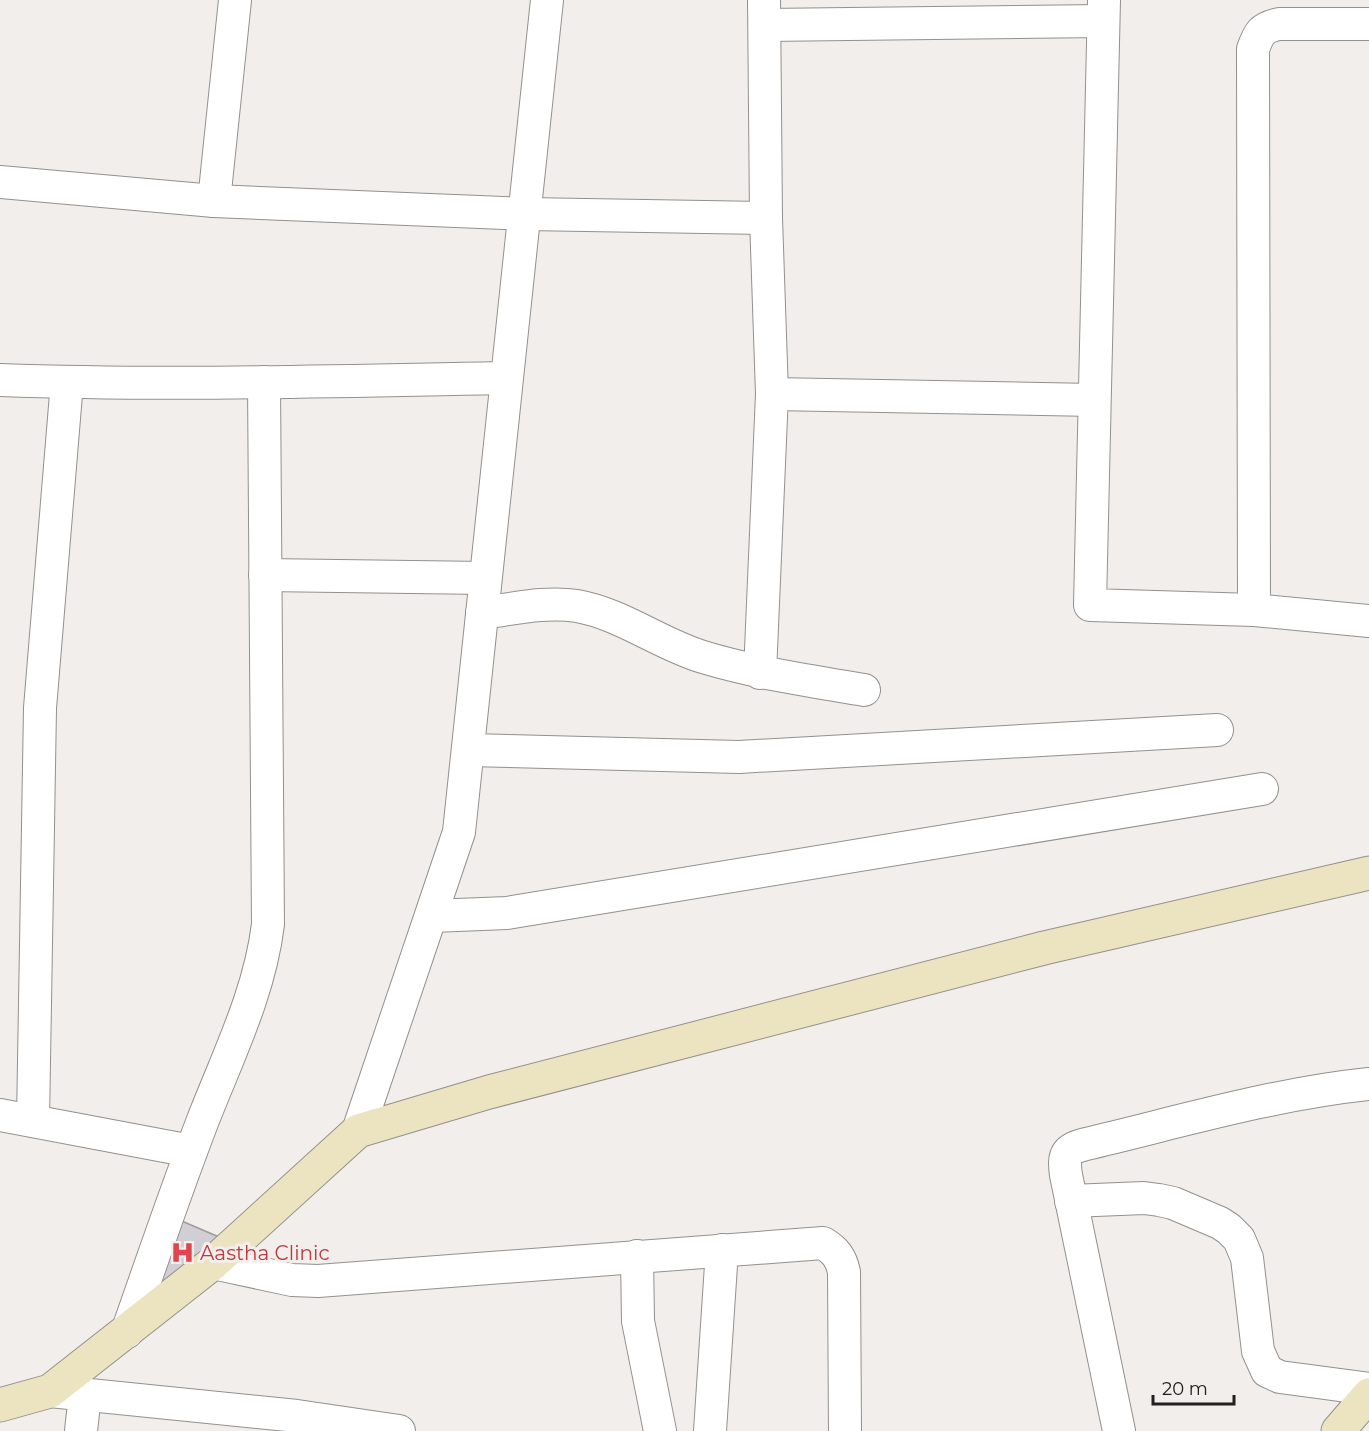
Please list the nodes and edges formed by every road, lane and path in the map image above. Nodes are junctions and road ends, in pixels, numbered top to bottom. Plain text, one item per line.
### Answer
1 (235, 0) edge
2 (547, 0) edge
3 (1104, 11) edge
4 (765, 12) edge
5 (860, 12) edge
6 (1369, 24) edge
7 (0, 182) edge
8 (214, 201) junction
9 (526, 214) junction
10 (766, 218) junction
11 (506, 378) junction
12 (0, 380) edge
13 (67, 382) junction
14 (264, 382) junction
15 (772, 394) junction
16 (1094, 400) junction
17 (265, 574) junction
18 (485, 578) junction
19 (1254, 610) junction
20 (482, 613) junction
21 (1369, 621) edge
22 (760, 673) junction
23 (864, 690) dead end
24 (1217, 730) dead end
25 (468, 750) junction
26 (1262, 789) dead end
27 (1369, 873) edge
28 (432, 916) junction
29 (1369, 1084) edge
30 (0, 1115) edge
31 (33, 1121) junction
32 (358, 1131) junction
33 (191, 1151) junction
34 (1071, 1201) junction
35 (722, 1250) junction
36 (638, 1256) junction
37 (213, 1263) junction
38 (127, 1332) junction
39 (1369, 1389) edge
40 (51, 1391) junction
41 (85, 1395) junction
42 (1369, 1395) edge
43 (0, 1405) edge
44 (206, 1419) edge
45 (322, 1426) edge
46 (81, 1431) edge
47 (399, 1431) edge
48 (660, 1431) edge
49 (711, 1431) edge
50 (845, 1431) edge
51 (1119, 1431) edge
52 (1338, 1431) edge

1 - 8 street
2 - 9 street
3 - 5 street
3 - 16 street
4 - 5 street
4 - 10 street
6 - 19 street
7 - 8 street
8 - 9 street
9 - 10 street
9 - 11 street
10 - 15 street
11 - 14 street
11 - 18 street
12 - 13 street
13 - 14 street
13 - 31 street
14 - 17 street
15 - 16 street
15 - 22 street
16 - 19 street
17 - 18 street
17 - 33 street
18 - 20 street
19 - 21 street
20 - 22 street
20 - 25 street
22 - 23 street
24 - 25 street
25 - 28 street
26 - 28 street
27 - 32 street
28 - 32 street
29 - 34 street
30 - 31 street
31 - 33 street
32 - 37 street
33 - 38 street
34 - 39 street
34 - 51 street
35 - 36 street
35 - 49 street
35 - 50 street
36 - 37 street
36 - 48 street
37 - 38 street
38 - 40 street
40 - 41 street
40 - 43 street
41 - 44 street
41 - 46 street
42 - 52 street
44 - 45 street
45 - 47 street

